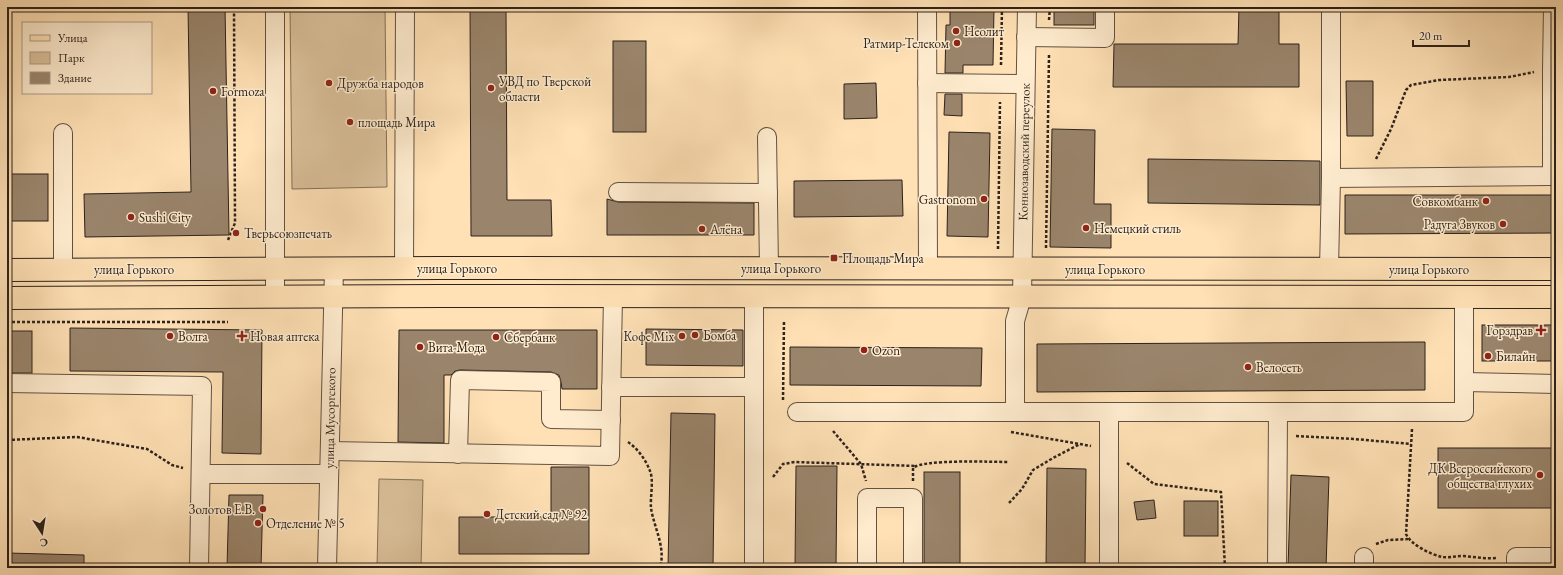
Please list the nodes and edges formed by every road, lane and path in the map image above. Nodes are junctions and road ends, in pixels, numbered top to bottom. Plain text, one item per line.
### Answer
1 (234, 7) edge
2 (276, 7) edge
3 (405, 7) edge
4 (927, 7) edge
5 (1002, 7) edge
6 (1026, 7) edge
7 (1050, 7) edge
8 (1105, 7) edge
9 (1330, 7) edge
10 (1553, 7) edge
11 (1026, 37) junction
12 (1049, 37) junction
13 (1001, 70) dead end
14 (1554, 70) edge
15 (927, 83) junction
16 (1025, 84) junction
17 (1000, 102) dead end
18 (64, 134) dead end
19 (767, 137) dead end
20 (1368, 177) junction
21 (1331, 178) junction
22 (618, 192) dead end
23 (768, 193) junction
24 (228, 240) dead end
25 (998, 252) dead end
26 (1046, 252) dead end
27 (334, 268) junction
28 (404, 268) junction
29 (769, 268) junction
30 (928, 268) junction
31 (1022, 268) junction
32 (63, 269) junction
33 (275, 269) junction
34 (1329, 269) junction
35 (1556, 269) edge
36 (7, 270) edge
37 (613, 296) junction
38 (754, 296) junction
39 (275, 297) junction
40 (333, 297) junction
41 (1022, 297) junction
42 (1464, 297) junction
43 (1556, 297) edge
44 (7, 298) edge
45 (784, 321) dead end
46 (7, 322) edge
47 (228, 322) dead end
48 (1464, 382) junction
49 (7, 383) edge
50 (1556, 384) edge
51 (612, 387) junction
52 (754, 387) junction
53 (797, 412) joint
54 (817, 412) junction
55 (1015, 412) junction
56 (1109, 412) junction
57 (1278, 412) junction
58 (1413, 412) junction
59 (611, 420) junction
60 (1008, 432) dead end
61 (1278, 435) junction
62 (610, 439) junction
63 (7, 440) edge
64 (1080, 444) junction
65 (1411, 444) junction
66 (1109, 449) junction
67 (330, 451) junction
68 (458, 454) junction
69 (1009, 462) dead end
70 (861, 464) junction
71 (916, 466) junction
72 (201, 474) junction
73 (329, 474) junction
74 (867, 498) junction
75 (913, 498) junction
76 (754, 499) junction
77 (1010, 503) dead end
78 (1408, 539) junction
79 (1556, 557) edge
80 (1364, 562) edge
81 (1516, 562) edge
82 (199, 568) edge
83 (328, 568) edge
84 (660, 568) edge
85 (754, 568) edge
86 (867, 568) edge
87 (913, 568) edge
88 (1109, 568) edge
89 (1225, 568) edge
90 (1277, 568) edge

1 - 24 path
2 - 33 street
3 - 28 street
4 - 15 street
5 - 13 path
6 - 11 street, Коннозаводский переулок
7 - 12 path
8 - 12 street
9 - 21 street
10 - 14 street
11 - 12 street
11 - 16 street, Коннозаводский переулок
12 - 26 path
14 - 20 path
14 - 20 street
15 - 16 street
15 - 30 street
16 - 31 street, Коннозаводский переулок
17 - 25 path
18 - 32 street
19 - 23 street
20 - 21 street
21 - 34 street
22 - 23 street
23 - 29 street
27 - 28 main road, улица Горького
27 - 33 main road, улица Горького
27 - 40 street, улица Мусоргского
28 - 29 main road, улица Горького
29 - 30 main road, улица Горького
30 - 31 main road, улица Горького
31 - 34 main road, улица Горького
31 - 41 street, Коннозаводский переулок
32 - 33 main road, улица Горького
32 - 36 main road, улица Горького
33 - 39 street
34 - 35 main road, улица Горького
37 - 38 main road
37 - 40 main road
37 - 51 street
38 - 41 main road
38 - 52 street
39 - 40 main road
39 - 44 main road
40 - 67 street, улица Мусоргского
41 - 42 main road
41 - 55 street, Коннозаводский переулок
42 - 43 main road
42 - 48 street
45 - 53 path
46 - 47 path
48 - 50 street
48 - 58 street
49 - 72 street
51 - 52 street
51 - 59 street
52 - 76 street
53 - 54 street
54 - 55 street
54 - 70 path
55 - 56 street
56 - 57 street
56 - 66 street
57 - 58 street
57 - 61 street
58 - 65 path
59 - 62 street
59 - 68 street
60 - 64 path
61 - 65 path
61 - 90 street
62 - 68 street
62 - 84 path
63 - 72 path
64 - 66 path
64 - 77 path
65 - 78 path
66 - 88 street
66 - 89 path
67 - 68 street
67 - 73 street, улица Мусоргского
69 - 71 path
70 - 71 path
70 - 74 path
70 - 76 path
71 - 75 path
72 - 73 street
72 - 82 street
73 - 83 street, улица Мусоргского
74 - 75 street
74 - 86 street
75 - 87 street
76 - 85 street
78 - 80 path
78 - 81 path
79 - 81 street

